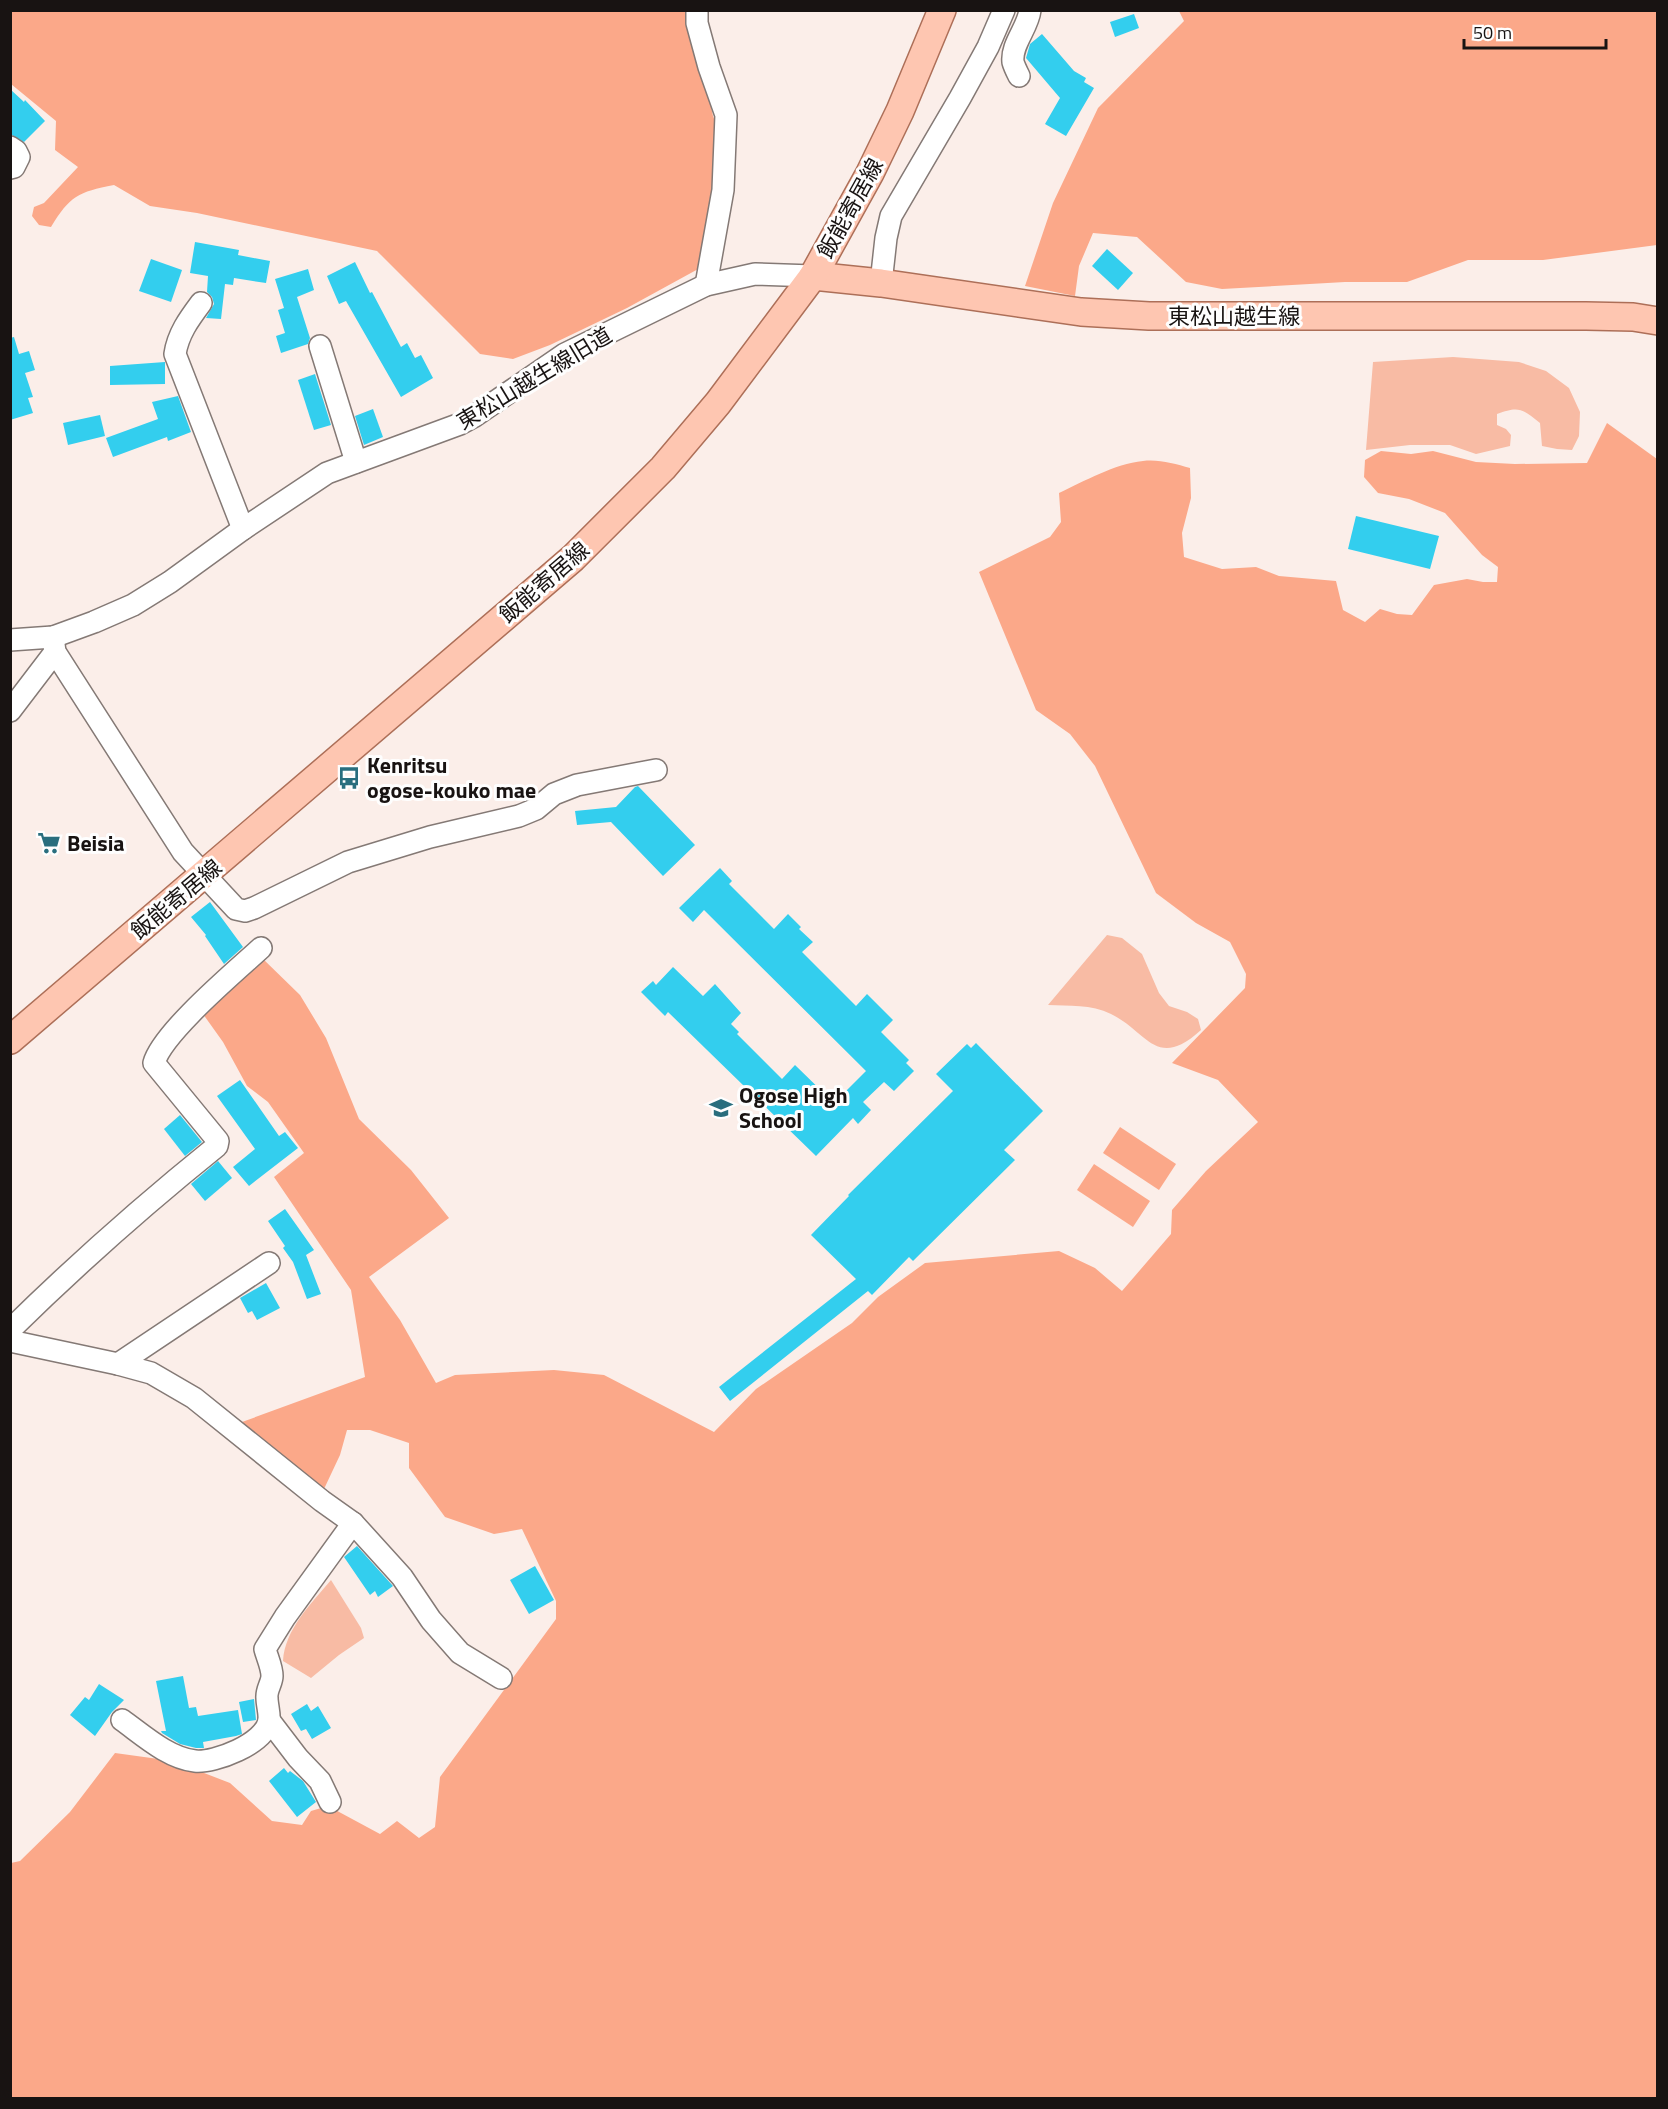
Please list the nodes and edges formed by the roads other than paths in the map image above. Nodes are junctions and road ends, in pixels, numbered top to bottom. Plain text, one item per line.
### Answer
1 (697, 10) edge
2 (942, 10) edge
3 (1005, 10) edge
4 (1030, 10) edge
5 (1019, 76) dead end
6 (10, 147) edge
7 (10, 168) edge
8 (813, 276) junction
9 (881, 283) junction
10 (706, 285) junction
11 (201, 303) dead end
12 (1658, 321) edge
13 (320, 346) dead end
14 (356, 462) junction
15 (243, 529) junction
16 (10, 640) edge
17 (54, 644) junction
18 (10, 711) edge
19 (656, 770) dead end
20 (204, 875) junction
21 (261, 948) dead end
22 (10, 1040) edge
23 (269, 1263) dead end
24 (10, 1329) edge
25 (10, 1341) edge
26 (118, 1364) junction
27 (354, 1523) junction
28 (501, 1678) dead end
29 (122, 1720) dead end
30 (269, 1720) junction
31 (330, 1802) dead end

1 - 10 street
2 - 8 main road, 飯能寄居線
3 - 9 street
4 - 5 street
6 - 7 street
8 - 9 main road, 東松山越生線
8 - 10 street, 東松山越生線旧道
8 - 20 main road, 飯能寄居線
9 - 12 main road, 東松山越生線
10 - 14 street, 東松山越生線旧道
11 - 15 street
13 - 14 street
14 - 15 street, 東松山越生線旧道
15 - 17 street, 東松山越生線旧道
16 - 17 street, 東松山越生線旧道
17 - 18 street
17 - 20 street
19 - 20 street
20 - 22 main road, 飯能寄居線
21 - 24 street
23 - 26 street
25 - 26 street
26 - 27 street
27 - 28 street
27 - 30 street
29 - 30 street
30 - 31 street

